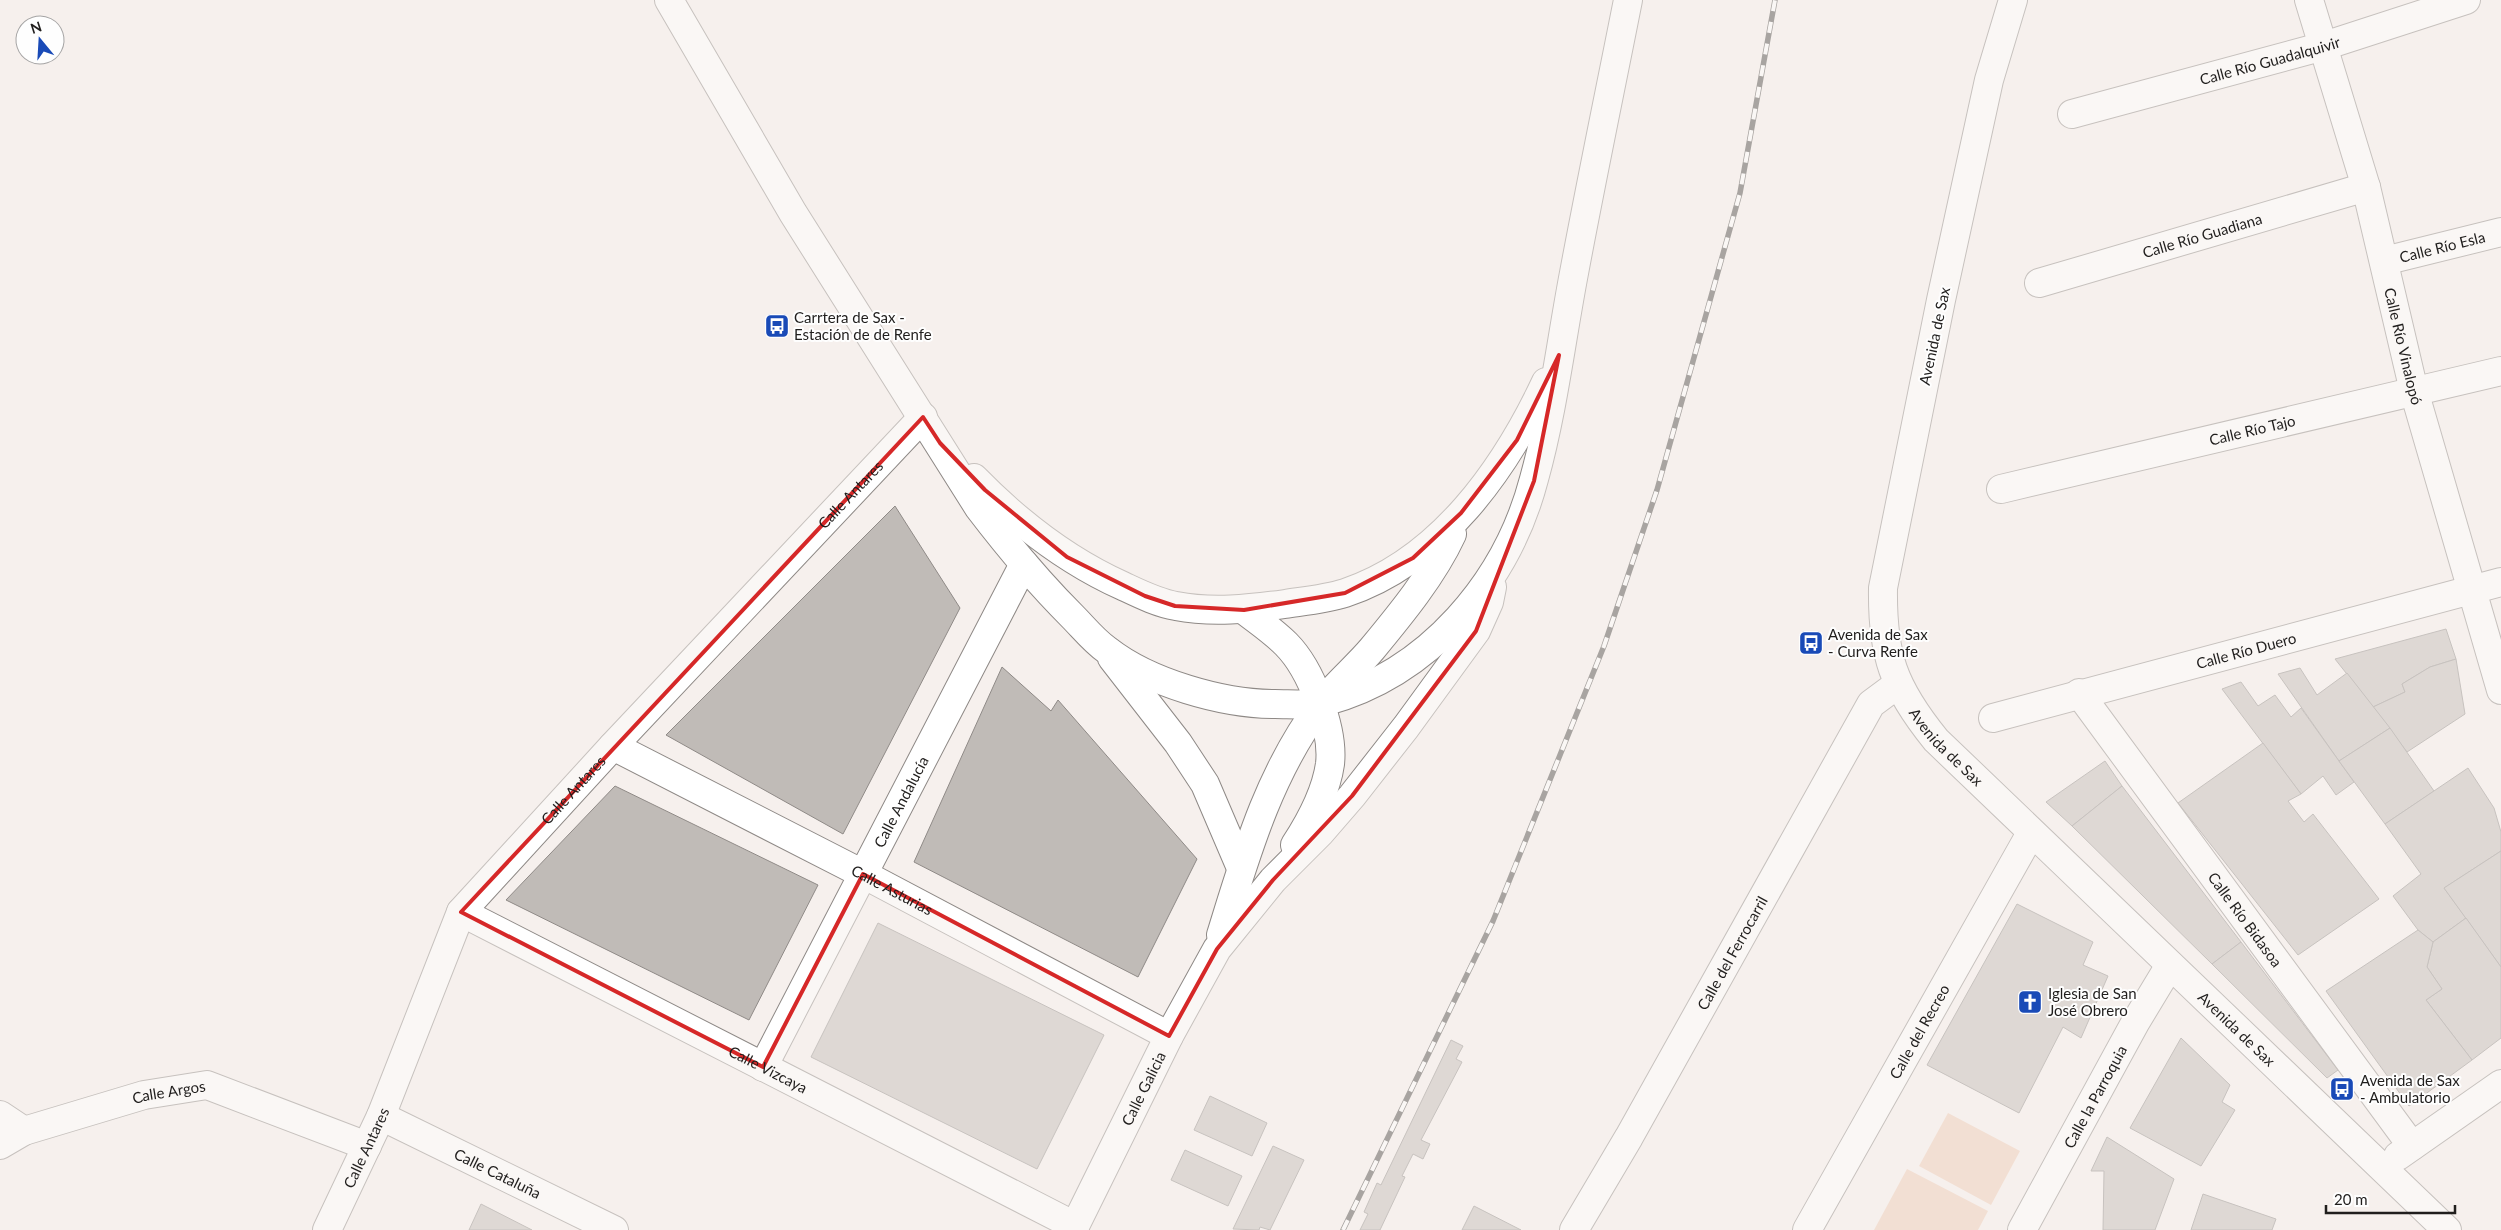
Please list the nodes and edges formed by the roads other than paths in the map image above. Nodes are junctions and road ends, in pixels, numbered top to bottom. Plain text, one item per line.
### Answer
1 (1628, 0) edge
2 (1992, 0) edge
3 (2012, 0) edge
4 (2308, 0) edge
5 (2466, 0) edge
6 (680, 4) edge
7 (2324, 46) junction
8 (1989, 80) junction
9 (2072, 114) dead end
10 (2366, 187) junction
11 (2501, 232) edge
12 (2384, 261) junction
13 (2039, 283) dead end
14 (1559, 355) junction
15 (2501, 371) edge
16 (2414, 391) junction
17 (923, 417) junction
18 (940, 443) junction
19 (2001, 489) dead end
20 (1461, 513) junction
21 (1024, 564) junction
22 (1496, 572) junction
23 (2501, 582) edge
24 (2472, 590) junction
25 (1244, 610) junction
26 (1106, 650) junction
27 (1898, 684) junction
28 (2501, 690) edge
29 (2079, 693) junction
30 (1321, 703) junction
31 (1993, 718) dead end
32 (613, 746) junction
33 (2031, 833) junction
34 (1241, 868) junction
35 (863, 874) junction
36 (1273, 880) junction
37 (461, 912) junction
38 (1217, 949) junction
39 (2170, 965) junction
40 (1168, 1036) junction
41 (763, 1067) junction
42 (2501, 1084) edge
43 (0, 1115) edge
44 (381, 1116) junction
45 (24, 1131) junction
46 (0, 1145) edge
47 (367, 1146) junction
48 (2412, 1146) junction
49 (2381, 1167) junction
50 (1074, 1228) edge
51 (327, 1230) edge
52 (614, 1230) edge
53 (1574, 1230) edge
54 (1807, 1230) edge
55 (2022, 1230) edge
56 (2447, 1230) edge

1 - 14 street
2 - 8 street
3 - 8 street
4 - 7 street, Calle Río Vinalopó
5 - 7 street, Calle Río Guadalquivir
6 - 17 street
7 - 9 street, Calle Río Guadalquivir
7 - 10 street, Calle Río Vinalopó
8 - 27 street, Avenida de Sax
10 - 12 street, Calle Río Vinalopó
10 - 13 street, Calle Río Guadiana
11 - 12 street, Calle Río Esla
12 - 16 street, Calle Río Vinalopó
14 - 20 street
14 - 22 street
15 - 16 street, Calle Río Tajo
16 - 19 street, Calle Río Tajo
16 - 24 street, Calle Río Vinalopó
17 - 18 street
17 - 32 street, Calle Antares
18 - 21 street
18 - 25 street
20 - 25 street
20 - 30 street
21 - 26 street
21 - 35 street, Calle Andalucía
22 - 30 street
22 - 36 street
23 - 24 street, Calle Río Duero
24 - 28 street, Calle Río Vinalopó
24 - 29 street, Calle Río Duero
25 - 30 street
26 - 30 street
26 - 34 street
27 - 33 street, Avenida de Sax
27 - 53 street, Calle del Ferrocarril
29 - 31 street, Calle Río Duero
29 - 48 street, Calle Río Bidasoa
30 - 34 street
30 - 36 street
32 - 35 street, Calle Asturias
32 - 37 street, Calle Antares
33 - 39 street, Avenida de Sax
33 - 54 street, Calle del Recreo
34 - 38 street
35 - 40 street, Calle Asturias
35 - 41 street, Calle Andalucía
36 - 38 street
37 - 41 street, Calle Vizcaya
37 - 44 street, Calle Antares
38 - 40 street, Calle Galicia
39 - 49 street, Avenida de Sax
39 - 55 street, Calle la Parroquia
40 - 50 street, Calle Galicia
41 - 50 street, Calle Vizcaya
42 - 48 street
43 - 45 street
44 - 47 street, Calle Antares
44 - 52 street, Calle Cataluña
45 - 46 street, Calle Argos
45 - 47 street, Calle Argos
47 - 51 street, Calle Antares
48 - 49 street
49 - 56 street, Avenida de Sax

